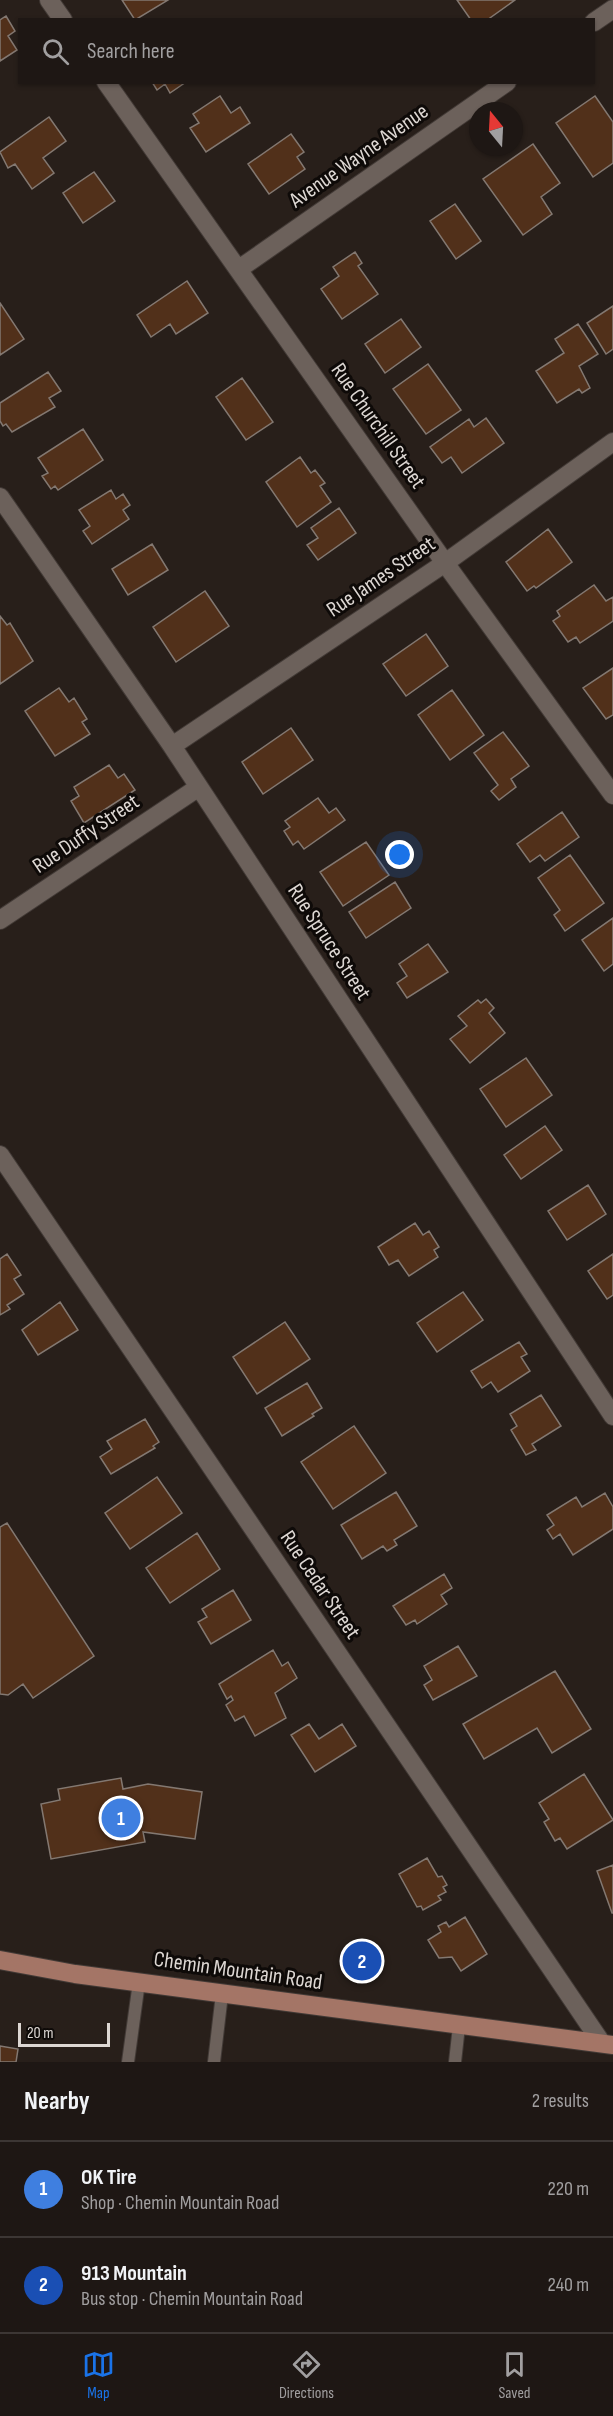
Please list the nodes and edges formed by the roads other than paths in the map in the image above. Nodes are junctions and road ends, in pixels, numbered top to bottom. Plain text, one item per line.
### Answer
1 (50, 0) edge
2 (613, 9) edge
3 (62, 18) edge
4 (595, 21) edge
5 (107, 84) edge
6 (504, 84) edge
7 (239, 269) junction
8 (613, 442) edge
9 (0, 497) edge
10 (445, 563) junction
11 (172, 746) junction
12 (199, 787) junction
13 (613, 795) edge
14 (0, 920) edge
15 (0, 1155) edge
16 (613, 1416) edge
17 (0, 1960) edge
18 (138, 1982) junction
19 (222, 1994) junction
20 (459, 2026) junction
21 (607, 2044) edge
22 (128, 2062) edge
23 (214, 2062) edge
24 (455, 2062) edge

1 - 3 street
2 - 4 street
5 - 7 street, Rue Churchill Street
6 - 7 street, Avenue Wayne Avenue
7 - 10 street, Rue Churchill Street
8 - 10 street, Rue James Street
9 - 11 street, Rue Spruce Street
10 - 11 street, Rue James Street
10 - 13 street, Rue Churchill Street
11 - 12 street, Rue Spruce Street
12 - 14 street, Rue Duffy Street
12 - 16 street, Rue Spruce Street
15 - 21 street, Rue Cedar Street
17 - 18 main road, Chemin Mountain Road
18 - 19 main road, Chemin Mountain Road
18 - 22 lane
19 - 20 main road, Chemin Mountain Road
19 - 23 lane
20 - 21 main road, Chemin Mountain Road
20 - 24 lane

